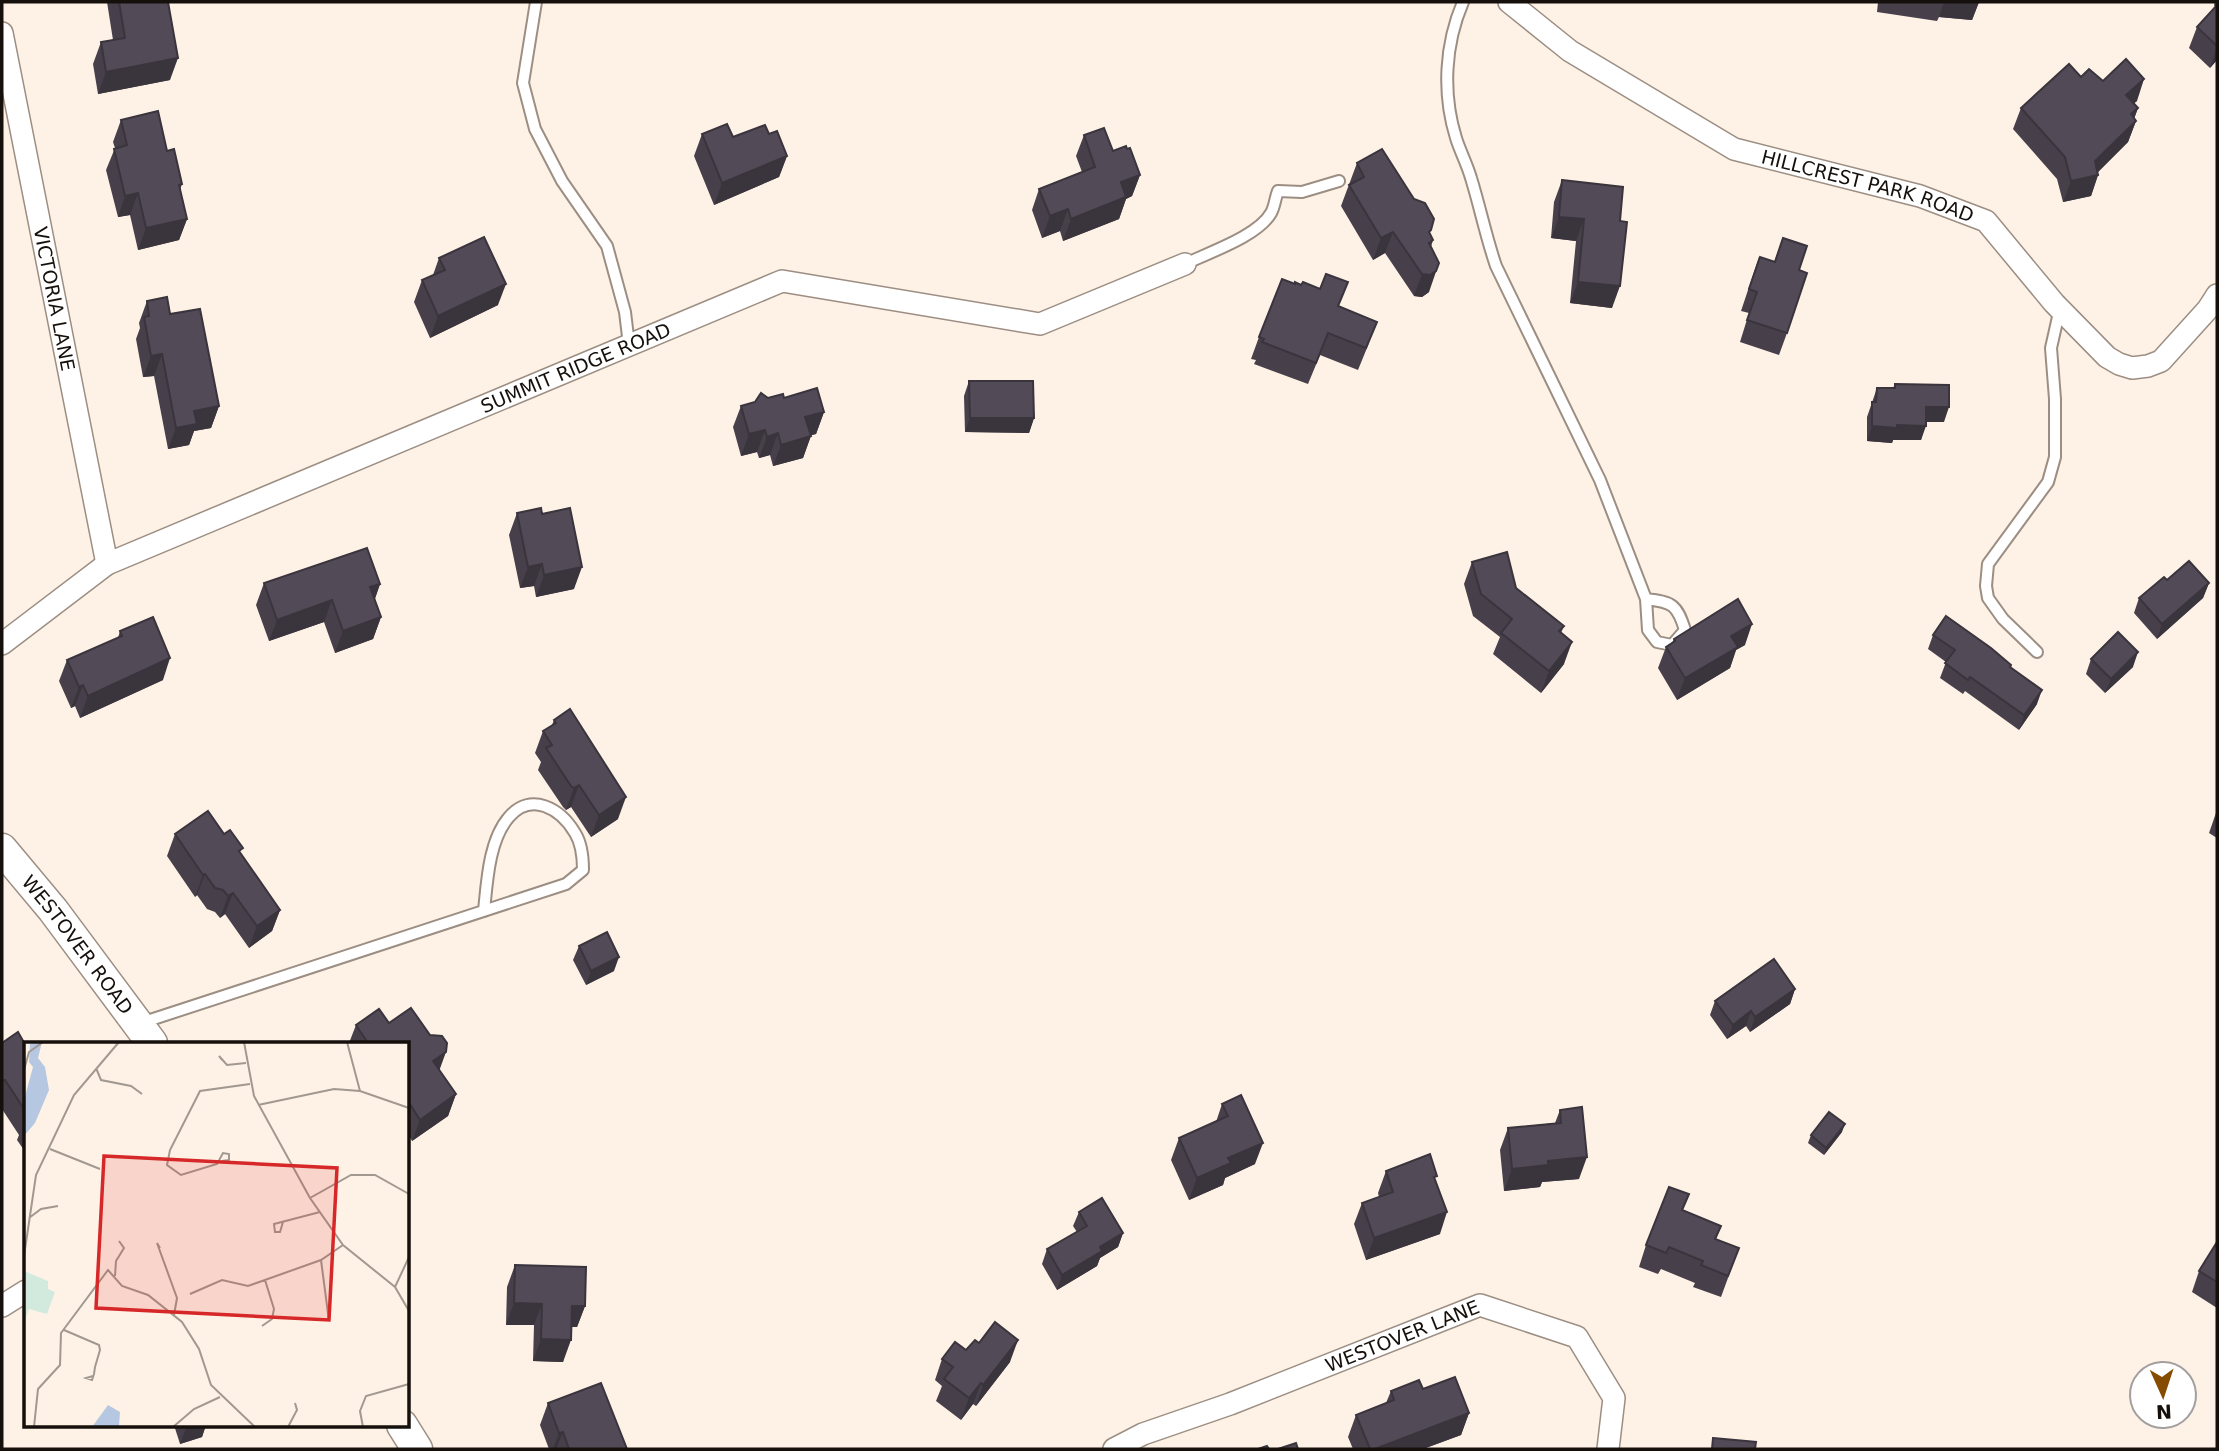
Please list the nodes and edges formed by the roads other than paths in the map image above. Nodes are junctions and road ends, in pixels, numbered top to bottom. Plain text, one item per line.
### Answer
1 (536, 2) edge
2 (1463, 2) edge
3 (1509, 2) edge
4 (2, 33) edge
5 (1339, 181) dead end
6 (1185, 264) joint
7 (2217, 295) edge
8 (2060, 308) junction
9 (629, 345) junction
10 (107, 564) junction
11 (1646, 599) junction
12 (2, 644) edge
13 (2037, 652) dead end
14 (2, 849) edge
15 (484, 911) junction
16 (145, 1034) edge
17 (24, 1292) edge
18 (2, 1306) edge
19 (403, 1426) edge
20 (417, 1449) edge
21 (1114, 1449) edge
22 (1608, 1449) edge

1 - 9 lane
2 - 11 lane
3 - 8 street, HILLCREST PARK ROAD
4 - 10 street, VICTORIA LANE
5 - 6 lane
6 - 9 street, SUMMIT RIDGE ROAD
7 - 8 street, HILLCREST PARK ROAD
8 - 13 lane
9 - 10 street, SUMMIT RIDGE ROAD
10 - 12 street, SUMMIT RIDGE ROAD
11 - 11 lane
14 - 16 street, WESTOVER ROAD
15 - 15 lane
15 - 16 lane
17 - 18 street
19 - 20 street
21 - 22 street, WESTOVER LANE

